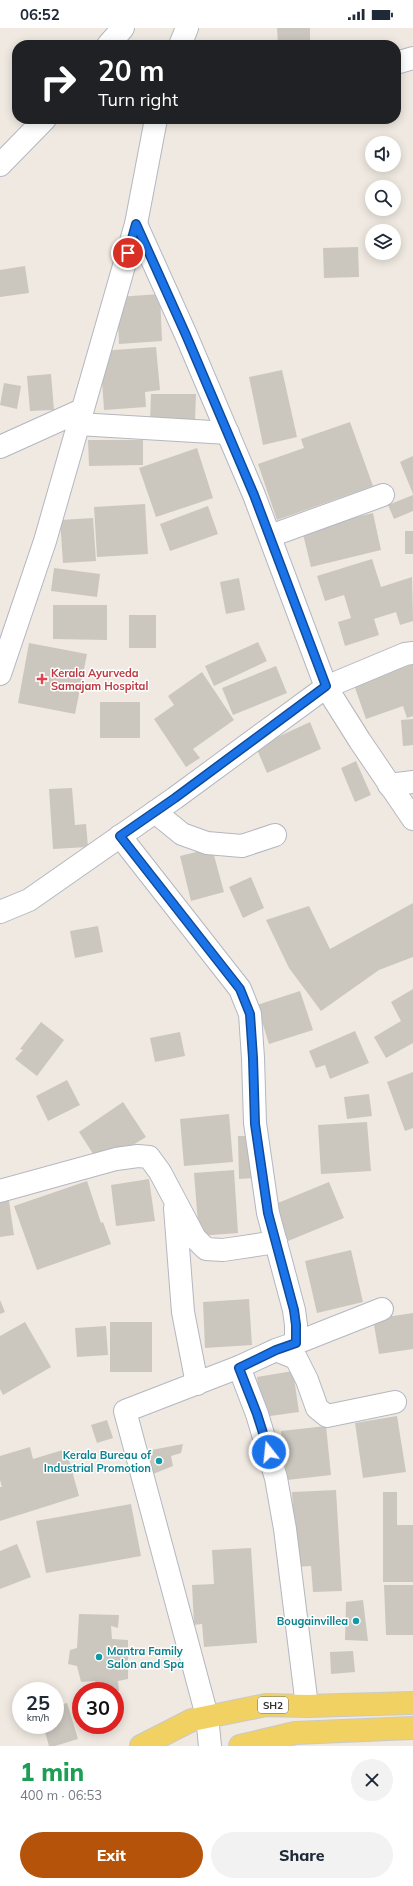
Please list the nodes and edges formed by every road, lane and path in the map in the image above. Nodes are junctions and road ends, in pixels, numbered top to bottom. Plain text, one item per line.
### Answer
1 (123, 28) edge
2 (187, 28) edge
3 (112, 40) edge
4 (182, 40) edge
5 (413, 58) edge
6 (401, 62) edge
7 (40, 124) edge
8 (155, 124) edge
9 (0, 165) edge
10 (136, 224) junction
11 (80, 417) junction
12 (228, 433) junction
13 (0, 447) edge
14 (383, 495) dead end
15 (270, 536) junction
16 (413, 653) edge
17 (0, 674) edge
18 (326, 686) junction
19 (413, 782) edge
20 (389, 785) junction
21 (155, 812) junction
22 (413, 819) edge
23 (275, 835) dead end
24 (120, 836) junction
25 (0, 912) edge
26 (0, 1191) edge
27 (174, 1199) junction
28 (276, 1242) junction
29 (382, 1309) dead end
30 (286, 1346) junction
31 (239, 1368) junction
32 (196, 1384) junction
33 (395, 1402) dead end
34 (413, 1703) edge
35 (307, 1706) junction
36 (207, 1716) junction
37 (413, 1728) edge
38 (141, 1746) edge
39 (210, 1746) edge
40 (240, 1746) edge

1 - 3 street
2 - 4 street
5 - 6 street
7 - 9 street
8 - 10 street
10 - 11 street
10 - 12 street
11 - 12 street
11 - 13 street
11 - 17 street
12 - 15 street
14 - 15 street
15 - 18 street
16 - 18 street
18 - 20 street
18 - 21 street
19 - 20 street
20 - 22 street
21 - 23 street
21 - 24 street
24 - 25 street
24 - 28 street
26 - 27 street
27 - 28 street
27 - 32 street
28 - 30 street
29 - 30 street
30 - 31 street
30 - 33 street
31 - 32 street
31 - 35 street
32 - 36 street
34 - 35 main road, SH2
35 - 36 main road, SH2
36 - 38 main road, SH2
36 - 39 street
37 - 40 main road

